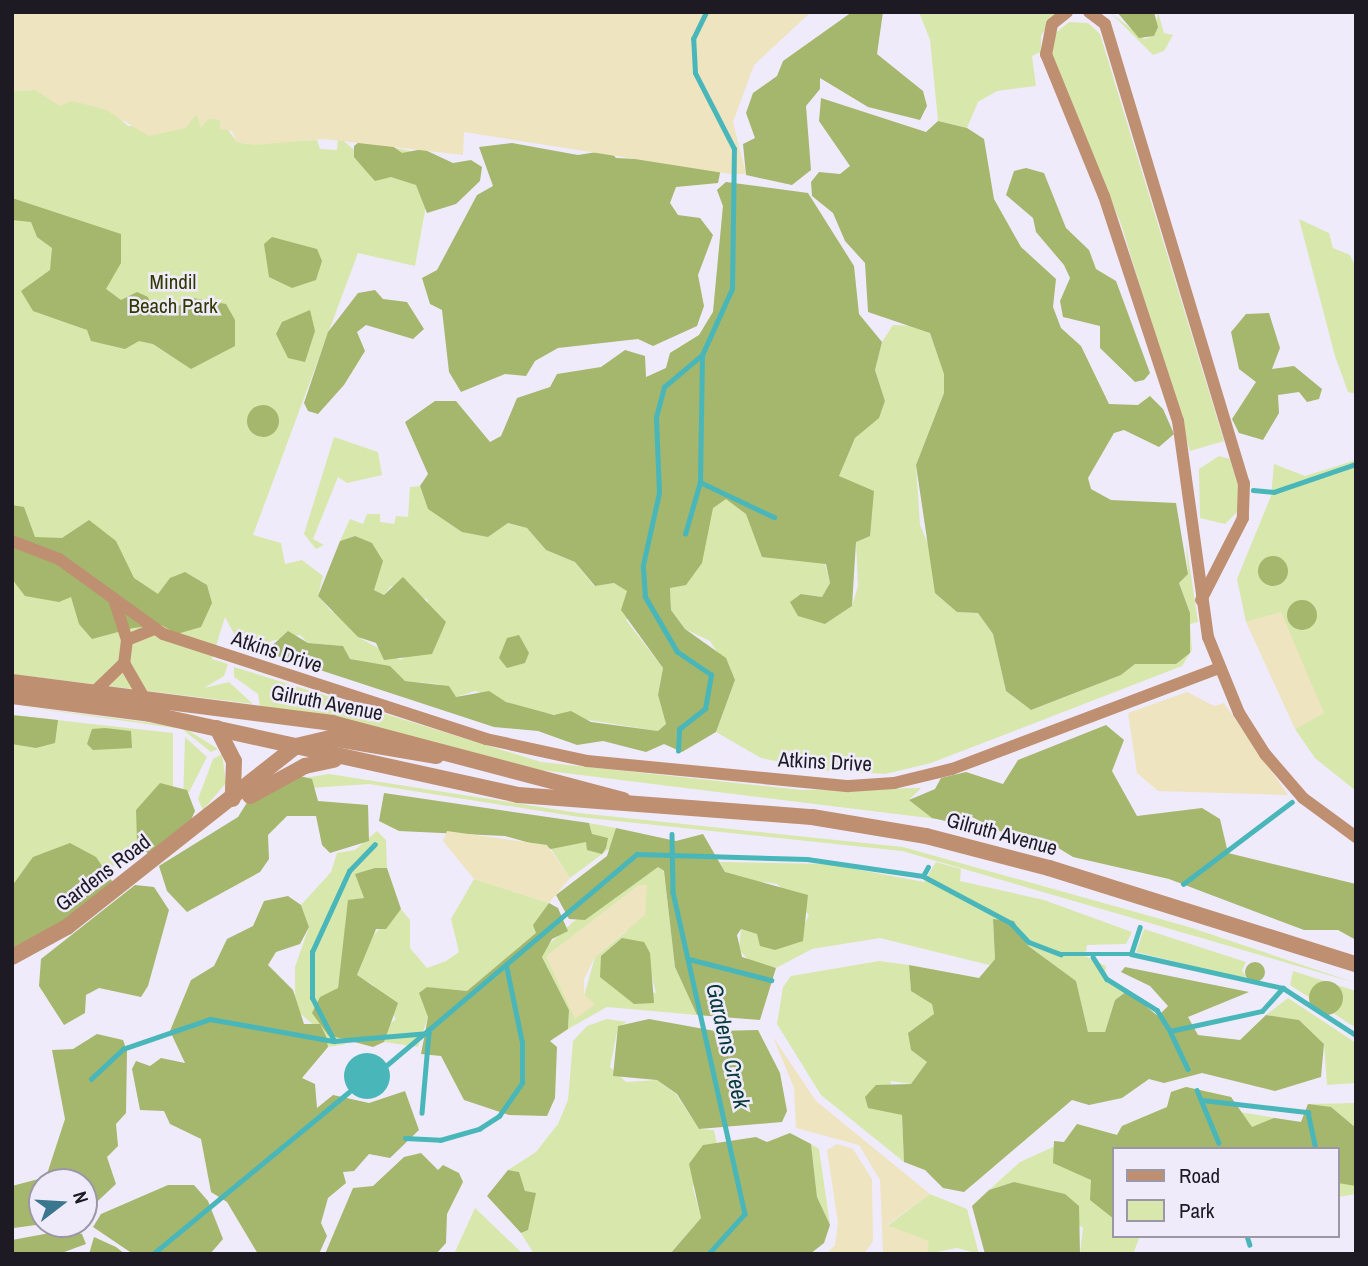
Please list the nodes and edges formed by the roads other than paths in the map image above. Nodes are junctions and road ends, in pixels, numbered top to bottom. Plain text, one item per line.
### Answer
1 (1067, 12) edge
2 (1089, 12) edge
3 (12, 541) edge
4 (114, 599) junction
5 (1201, 600) junction
6 (154, 629) junction
7 (127, 640) junction
8 (124, 663) junction
9 (1219, 668) junction
10 (12, 682) edge
11 (97, 691) junction
12 (12, 696) edge
13 (143, 696) junction
14 (77, 703) junction
15 (217, 728) junction
16 (296, 746) junction
17 (438, 756) junction
18 (340, 758) junction
19 (233, 799) junction
20 (626, 801) junction
21 (214, 816) junction
22 (1356, 837) edge
23 (12, 957) edge
24 (1356, 964) edge

1 - 5 street
2 - 5 street
3 - 4 street, Atkins Drive
4 - 6 street, Atkins Drive
4 - 7 street
5 - 9 street
6 - 7 street
6 - 9 street, Atkins Drive
7 - 8 street
8 - 11 street
8 - 13 street
9 - 22 street
10 - 11 street, Gilruth Avenue
11 - 13 street, Gilruth Avenue
11 - 14 street
12 - 14 street, Gilruth Avenue
13 - 17 street, Gilruth Avenue
14 - 15 street, Gilruth Avenue
15 - 16 street, Gilruth Avenue
15 - 19 street
16 - 17 street, Gardens Road
16 - 18 street, Gilruth Avenue
16 - 19 street, Gardens Road
17 - 20 street, Gilruth Avenue
18 - 20 street, Gilruth Avenue
18 - 21 street, Gardens Road
19 - 21 street, Gardens Road
20 - 24 street, Gilruth Avenue
21 - 23 street, Gardens Road

